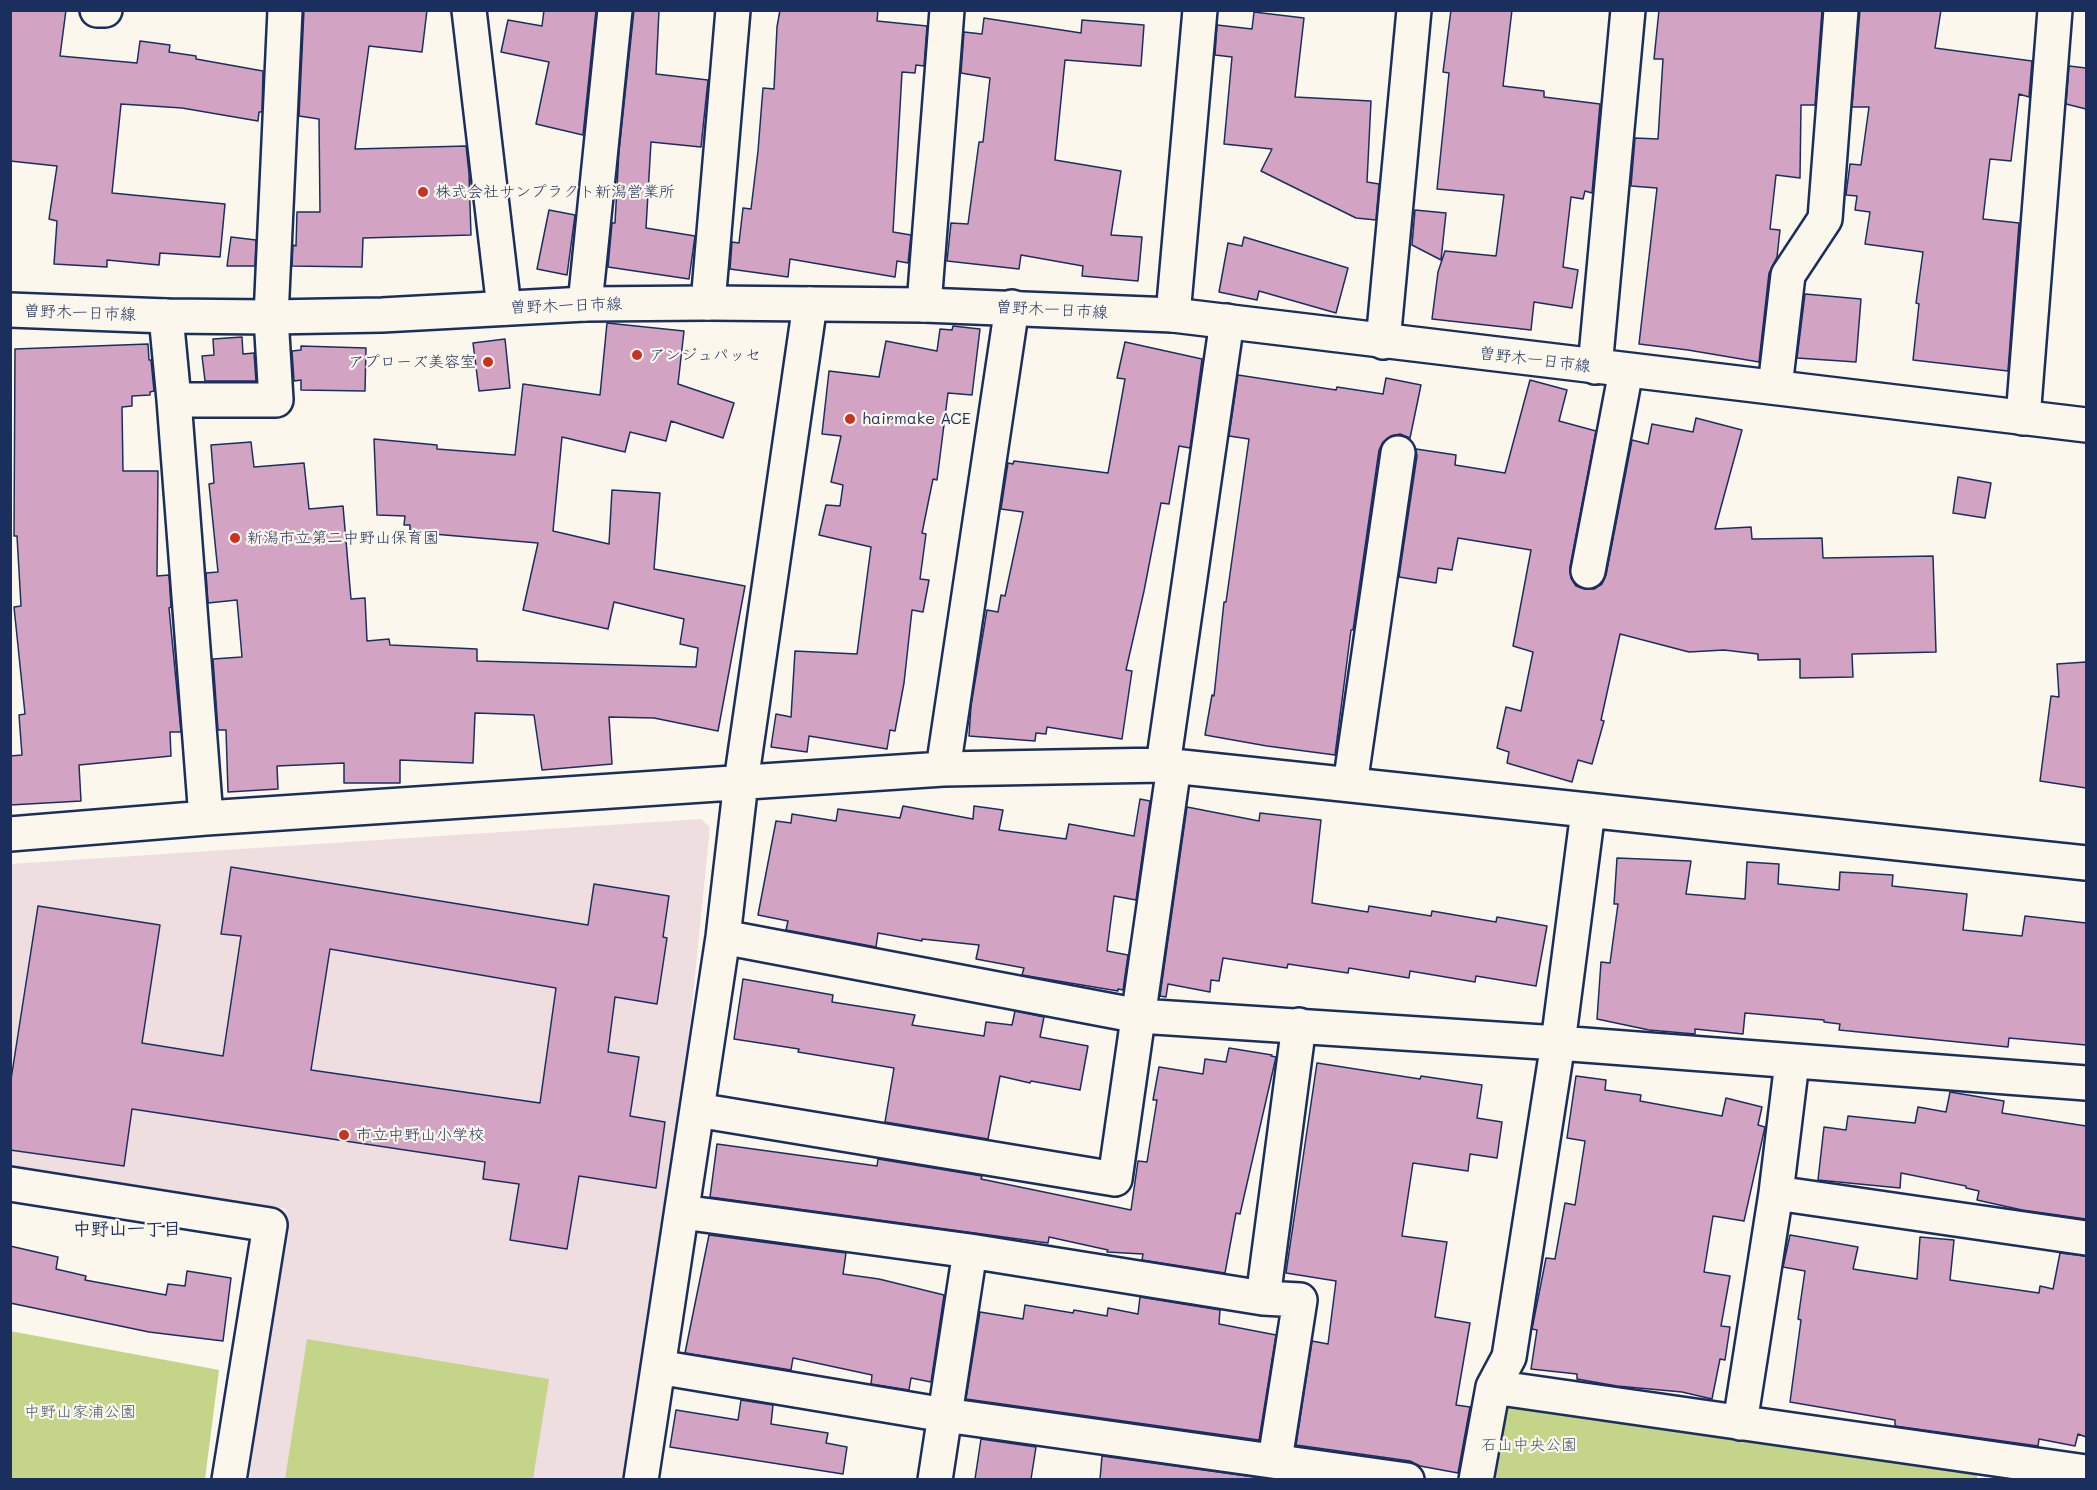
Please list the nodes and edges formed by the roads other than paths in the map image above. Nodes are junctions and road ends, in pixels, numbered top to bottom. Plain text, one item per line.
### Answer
1 (97, 10) edge
2 (105, 10) edge
3 (285, 10) edge
4 (470, 10) edge
5 (615, 10) edge
6 (733, 10) edge
7 (947, 10) edge
8 (1200, 10) edge
9 (1414, 10) edge
10 (1628, 10) edge
11 (1841, 10) edge
12 (2055, 10) edge
13 (708, 303) junction
14 (585, 304) junction
15 (810, 304) junction
16 (924, 305) junction
17 (1012, 307) junction
18 (504, 308) junction
19 (10, 310) edge
20 (1173, 315) junction
21 (166, 316) junction
22 (272, 317) junction
23 (1227, 321) junction
24 (1383, 342) junction
25 (1610, 369) junction
26 (1775, 387) junction
27 (174, 400) junction
28 (2023, 418) junction
29 (2086, 425) edge
30 (1398, 453) dead end
31 (1588, 571) dead end
32 (1169, 766) junction
33 (943, 769) junction
34 (741, 782) junction
35 (1350, 784) junction
36 (1588, 811) junction
37 (206, 818) junction
38 (10, 834) edge
39 (2086, 863) edge
40 (723, 937) junction
41 (1139, 1016) junction
42 (1299, 1025) junction
43 (1558, 1043) junction
44 (1792, 1062) junction
45 (2086, 1083) edge
46 (697, 1110) junction
47 (10, 1184) edge
48 (1776, 1193) junction
49 (682, 1212) junction
50 (2086, 1238) edge
51 (970, 1251) junction
52 (1263, 1298) junction
53 (658, 1367) junction
54 (1493, 1387) junction
55 (945, 1415) junction
56 (1740, 1423) junction
57 (1275, 1460) junction
58 (1988, 1469) edge
59 (2086, 1472) edge
60 (229, 1479) edge
61 (641, 1479) edge
62 (934, 1479) edge
63 (1407, 1479) edge
64 (1476, 1479) edge

1 - 2 street
3 - 22 street
4 - 18 street
5 - 14 street
6 - 13 street
7 - 16 street
8 - 20 street
9 - 24 street
10 - 25 street
11 - 26 street
12 - 28 street
13 - 14 street, 曽野木一日市線
13 - 15 street, 曽野木一日市線
14 - 18 street, 曽野木一日市線
15 - 16 street, 曽野木一日市線
15 - 34 street
16 - 17 street, 曽野木一日市線
17 - 20 street, 曽野木一日市線
17 - 33 street
18 - 22 street, 曽野木一日市線
19 - 21 street, 曽野木一日市線
20 - 23 street, 曽野木一日市線
21 - 22 street, 曽野木一日市線
21 - 27 street
22 - 27 street
23 - 24 street, 曽野木一日市線
23 - 32 street
24 - 25 street, 曽野木一日市線
25 - 26 street, 曽野木一日市線
25 - 31 street
26 - 28 street, 曽野木一日市線
27 - 37 street
28 - 29 street, 曽野木一日市線
30 - 35 street
32 - 33 street
32 - 35 street
32 - 41 street
33 - 34 street
34 - 37 street
34 - 40 street
35 - 36 street
36 - 39 street
36 - 43 street
37 - 38 street
40 - 41 street
40 - 46 street
41 - 42 street
41 - 46 street
42 - 43 street
42 - 52 street
43 - 44 street
43 - 54 street
44 - 45 street
44 - 48 street
46 - 49 street
47 - 60 street
48 - 50 street
48 - 56 street
49 - 51 street
49 - 53 street
51 - 52 street
51 - 55 street
52 - 57 street
53 - 55 street
53 - 61 street
54 - 56 street
54 - 64 street
55 - 57 street
55 - 62 street
56 - 58 street
57 - 63 street
58 - 59 street

